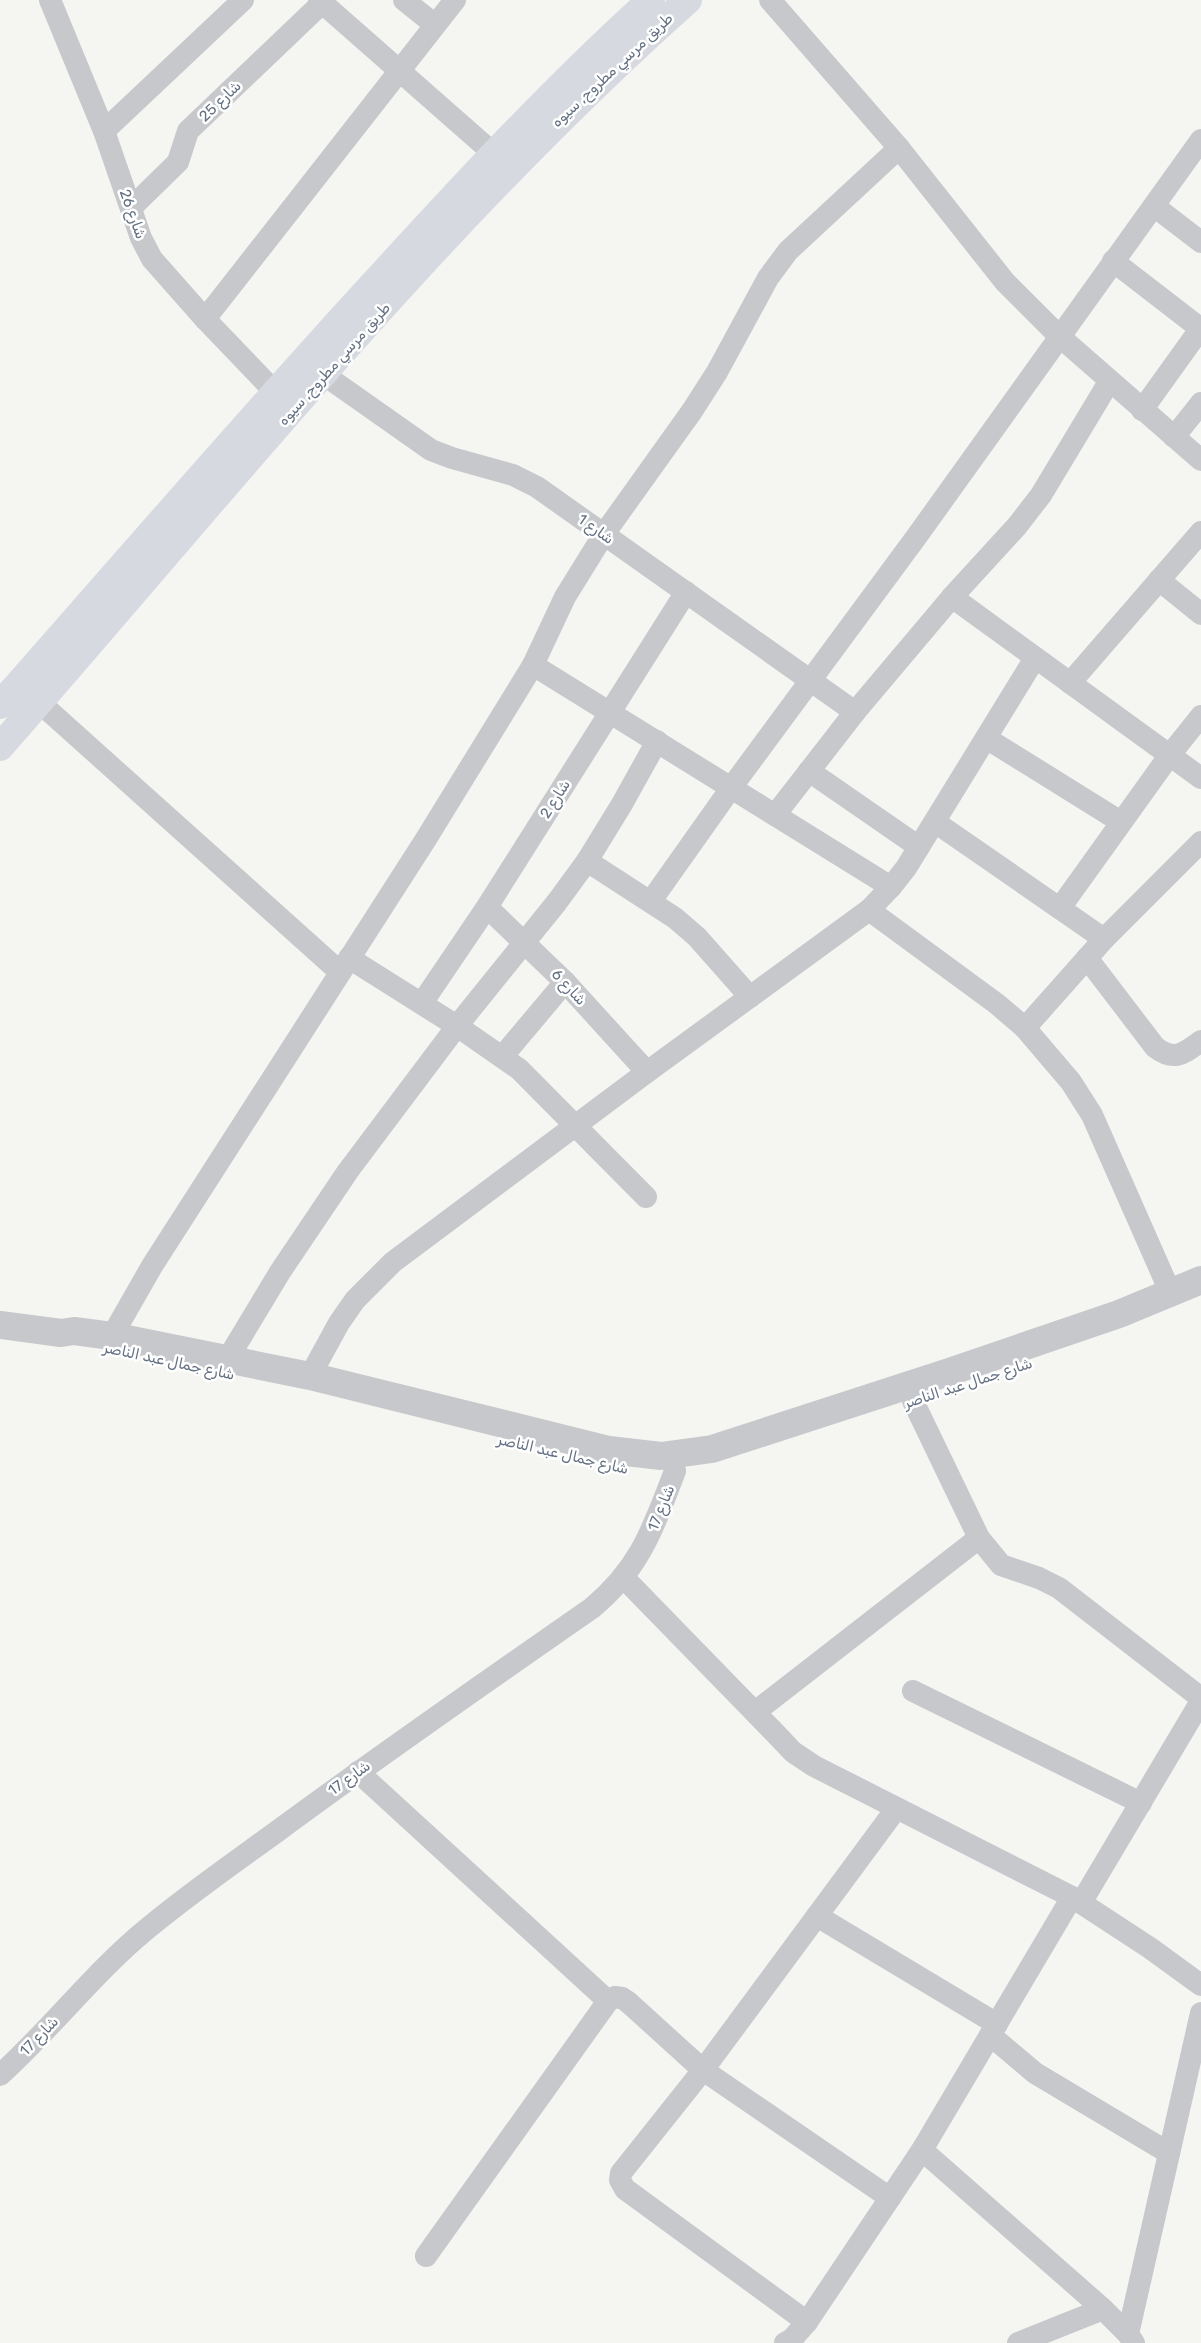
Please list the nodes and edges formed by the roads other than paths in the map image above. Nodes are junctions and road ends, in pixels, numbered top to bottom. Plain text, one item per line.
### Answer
1 (50, 0) edge
2 (243, 0) edge
3 (404, 0) edge
4 (455, 0) edge
5 (652, 0) edge
6 (688, 0) edge
7 (770, 0) edge
8 (321, 1) edge
9 (435, 25) junction
10 (399, 70) junction
11 (104, 131) junction
12 (1201, 140) edge
13 (899, 148) junction
14 (493, 153) junction
15 (1154, 206) junction
16 (131, 208) junction
17 (1201, 242) edge
18 (1113, 261) junction
19 (205, 319) junction
20 (1201, 328) edge
21 (1058, 336) junction
22 (323, 374) junction
23 (1109, 382) junction
24 (275, 392) junction
25 (1201, 403) edge
26 (1142, 410) junction
27 (1174, 437) junction
28 (1201, 460) edge
29 (1201, 532) edge
30 (604, 534) junction
31 (1159, 580) junction
32 (686, 592) junction
33 (952, 597) junction
34 (1201, 614) edge
35 (1035, 658) junction
36 (533, 665) junction
37 (810, 681) junction
38 (1070, 683) junction
39 (39, 702) junction
40 (0, 704) edge
41 (610, 712) junction
42 (855, 712) junction
43 (1201, 716) edge
44 (986, 738) junction
45 (657, 742) junction
46 (0, 747) edge
47 (1169, 756) junction
48 (809, 771) junction
49 (1201, 778) edge
50 (731, 788) junction
51 (775, 815) junction
52 (935, 822) junction
53 (1121, 822) junction
54 (919, 847) junction
55 (1200, 847) edge
56 (587, 860) junction
57 (892, 887) junction
58 (651, 900) junction
59 (487, 907) junction
60 (1060, 908) junction
61 (869, 910) junction
62 (1104, 939) junction
63 (526, 943) junction
64 (1087, 958) junction
65 (344, 965) junction
66 (565, 982) junction
67 (750, 996) junction
68 (422, 1003) junction
69 (457, 1026) junction
70 (1025, 1028) junction
71 (1201, 1041) edge
72 (502, 1057) junction
73 (647, 1072) junction
74 (575, 1125) junction
75 (646, 1197) dead end
76 (1201, 1280) edge
77 (1171, 1294) junction
78 (1201, 1301) edge
79 (0, 1325) edge
80 (62, 1333) junction
81 (112, 1336) junction
82 (227, 1360) junction
83 (310, 1376) junction
84 (949, 1381) junction
85 (913, 1401) junction
86 (675, 1471) junction
87 (979, 1538) junction
88 (624, 1578) junction
89 (913, 1691) dead end
90 (1201, 1699) edge
91 (755, 1712) junction
92 (358, 1772) junction
93 (1141, 1803) junction
94 (896, 1810) junction
95 (1077, 1900) junction
96 (817, 1916) junction
97 (1199, 1978) edge
98 (608, 2001) junction
99 (1201, 2014) edge
100 (994, 2029) junction
101 (703, 2070) junction
102 (0, 2074) edge
103 (922, 2150) junction
104 (1169, 2153) junction
105 (890, 2198) junction
106 (426, 2256) dead end
107 (1103, 2309) junction
108 (807, 2322) junction
109 (1131, 2338) edge
110 (790, 2342) edge
111 (1018, 2343) edge

1 - 11 street, شارع 26
2 - 11 street
3 - 9 street
4 - 9 street
5 - 14 main road, طريق مرسي مطروح, سيوه
6 - 22 main road, طريق مرسي مطروح, سيوه
7 - 13 street
8 - 10 street
8 - 16 street, شارع 25
9 - 10 street
10 - 14 street
10 - 19 street
11 - 16 street, شارع 26
12 - 15 street
13 - 21 street
13 - 30 street
14 - 24 main road, طريق مرسي مطروح, سيوه
15 - 17 street
15 - 18 street
16 - 19 street, شارع 26
18 - 20 street
18 - 21 street
19 - 24 street, شارع 26
20 - 26 street
21 - 23 street
21 - 37 street
22 - 30 street, شارع 1
22 - 39 main road, طريق مرسي مطروح, سيوه
23 - 26 street
23 - 33 street
24 - 40 main road, طريق مرسي مطروح, سيوه
25 - 27 street
26 - 27 street
27 - 28 street
29 - 31 street
30 - 32 street, شارع 1
30 - 36 street
31 - 34 street
31 - 38 street
32 - 37 street, شارع 1
32 - 41 street, شارع 2
33 - 35 street
33 - 42 street
35 - 38 street
35 - 44 street
36 - 41 street
36 - 65 street
37 - 42 street, شارع 1
37 - 50 street
38 - 47 street
39 - 46 main road, طريق مرسي مطروح, سيوه
39 - 65 street
41 - 45 street
41 - 59 street, شارع 2
42 - 48 street
43 - 47 street
44 - 52 street
44 - 53 street
45 - 50 street
45 - 56 street
47 - 49 street
47 - 53 street
48 - 51 street
48 - 54 street
50 - 51 street
50 - 58 street
51 - 57 street
52 - 54 street
52 - 60 street
53 - 60 street
54 - 57 street
55 - 62 street
56 - 58 street
56 - 63 street
57 - 61 street
58 - 67 street
59 - 63 street, شارع 6
59 - 68 street, شارع 2
60 - 62 street
61 - 67 street
61 - 70 street
62 - 64 street
63 - 66 street, شارع 6
63 - 69 street
64 - 70 street
64 - 71 street
65 - 68 street
65 - 81 street
66 - 72 street
66 - 73 street, شارع 6
67 - 73 street
68 - 69 street
69 - 72 street
69 - 82 street
70 - 77 street
72 - 74 street
73 - 74 street
74 - 75 street
74 - 83 street
76 - 77 street, شارع جمال عبد الناصر
77 - 84 street, شارع جمال عبد الناصر
78 - 84 street, شارع جمال عبد الناصر
79 - 80 street, شارع جمال عبد الناصر
80 - 81 street, شارع جمال عبد الناصر
80 - 86 street, شارع جمال عبد الناصر
81 - 82 street, شارع جمال عبد الناصر
82 - 83 street, شارع جمال عبد الناصر
83 - 84 street, شارع جمال عبد الناصر
84 - 85 street, شارع جمال عبد الناصر
85 - 86 street, شارع جمال عبد الناصر
85 - 87 street
86 - 88 street, شارع 17
87 - 90 street
87 - 91 street
88 - 91 street
88 - 92 street, شارع 17
89 - 93 street
90 - 93 street
91 - 94 street
92 - 98 street
92 - 102 street, شارع 17
93 - 95 street
94 - 95 street
94 - 96 street
95 - 97 street
95 - 100 street
96 - 100 street
96 - 101 street
98 - 101 street
98 - 106 street
99 - 104 street
100 - 103 street
100 - 104 street
101 - 105 street
101 - 108 street
103 - 105 street
103 - 107 street
104 - 109 street
105 - 108 street
107 - 109 street
107 - 111 street
108 - 110 street

